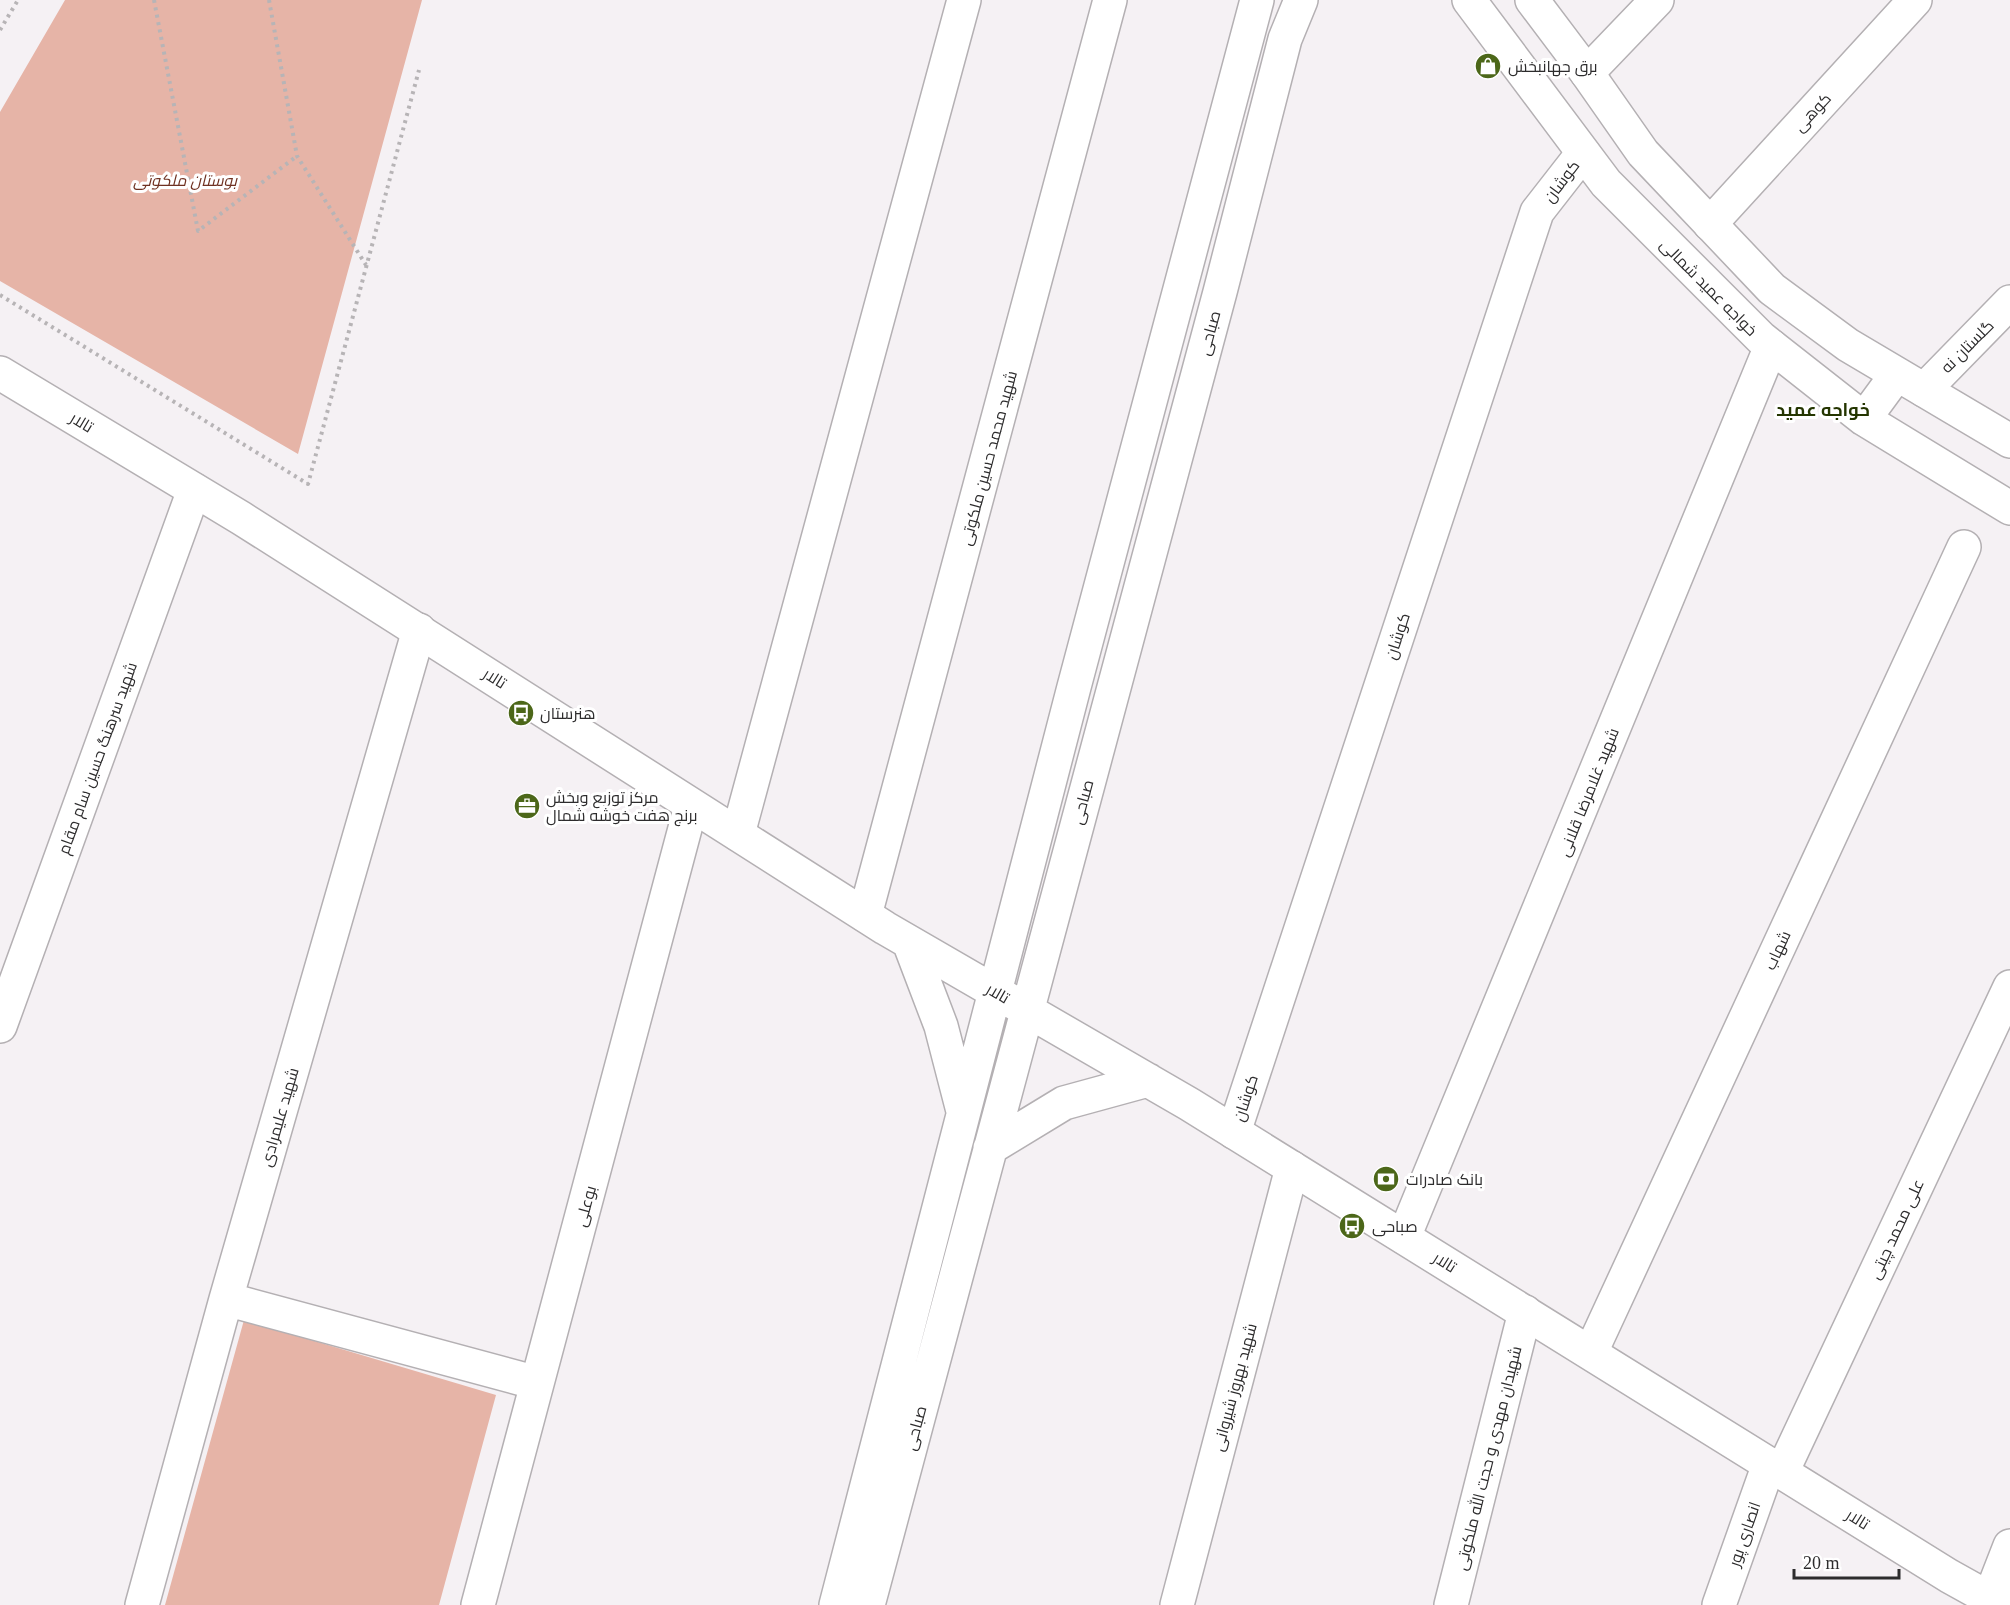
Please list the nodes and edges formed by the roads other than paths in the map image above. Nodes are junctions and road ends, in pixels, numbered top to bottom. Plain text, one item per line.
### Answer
1 (964, 0) edge
2 (1110, 0) edge
3 (1257, 0) edge
4 (1300, 0) edge
5 (1532, 0) edge
6 (1657, 0) edge
7 (1915, 0) edge
8 (1472, 6) edge
9 (1587, 73) junction
10 (1219, 148) junction
11 (1583, 153) junction
12 (1255, 157) junction
13 (1710, 224) junction
14 (2010, 302) edge
15 (1771, 346) junction
16 (0, 373) edge
17 (1911, 382) junction
18 (1864, 419) junction
19 (2010, 441) edge
20 (194, 490) junction
21 (2010, 508) edge
22 (1964, 547) dead end
23 (419, 630) junction
24 (692, 806) junction
25 (738, 834) junction
26 (865, 915) junction
27 (909, 942) junction
28 (2010, 987) edge
29 (995, 992) junction
30 (1027, 1010) junction
31 (0, 1026) edge
32 (1148, 1080) junction
33 (964, 1113) junction
34 (1234, 1132) junction
35 (990, 1148) junction
36 (1292, 1168) junction
37 (1404, 1237) junction
38 (226, 1299) junction
39 (1526, 1312) junction
40 (1591, 1353) junction
41 (537, 1383) junction
42 (1775, 1468) junction
43 (2010, 1546) edge
44 (1992, 1603) edge
45 (142, 1605) edge
46 (478, 1605) edge
47 (836, 1605) edge
48 (868, 1605) edge
49 (1177, 1605) edge
50 (1451, 1605) edge
51 (1719, 1605) edge

1 - 25 street
2 - 26 street, شهید محمد حسین ملکوتی
3 - 10 street, صباحی
4 - 12 street, صباحی
5 - 9 street
6 - 9 street
7 - 13 street, کوهی
8 - 11 street, خواجه عمید شمالی
9 - 13 street
10 - 12 street
10 - 29 street, صباحی
11 - 15 street, خواجه عمید شمالی
11 - 34 street, کوشان
12 - 30 street, صباحی
13 - 17 street
14 - 17 street, گلستان نه
15 - 18 street, خواجه عمید شمالی
15 - 37 street, شهید غلامرضا قلانی
16 - 20 street, تالار
17 - 18 street, گلستان نه
17 - 19 street
18 - 21 street, خواجه عمید شمالی
20 - 23 street, تالار
20 - 31 street, شهید سرهنگ حسین سام مقام
22 - 40 street, شهاب
23 - 24 street, تالار
23 - 38 street, شهید علیمرادی
24 - 25 street, تالار
24 - 41 street, بوعلی
25 - 26 street, تالار
26 - 27 street, تالار
27 - 29 street, تالار
27 - 33 street
28 - 42 street, علی محمد چیتی
29 - 30 street, تالار
29 - 33 street, صباحی
30 - 32 street, تالار
30 - 35 street, صباحی
32 - 34 street, تالار
32 - 35 street
33 - 47 street, صباحی
34 - 36 street, تالار
35 - 48 street, صباحی
36 - 37 street, تالار
36 - 49 street, شهید بهروز شیروانی
37 - 39 street, تالار
38 - 41 street
38 - 45 street, شهید علیمرادی
39 - 40 street, تالار
39 - 50 street, شهیدان مهدی و حجت الله ملکوتی
40 - 42 street, تالار
41 - 46 street, بوعلی
42 - 44 street, تالار
42 - 51 street, انصاری پور
43 - 44 street

